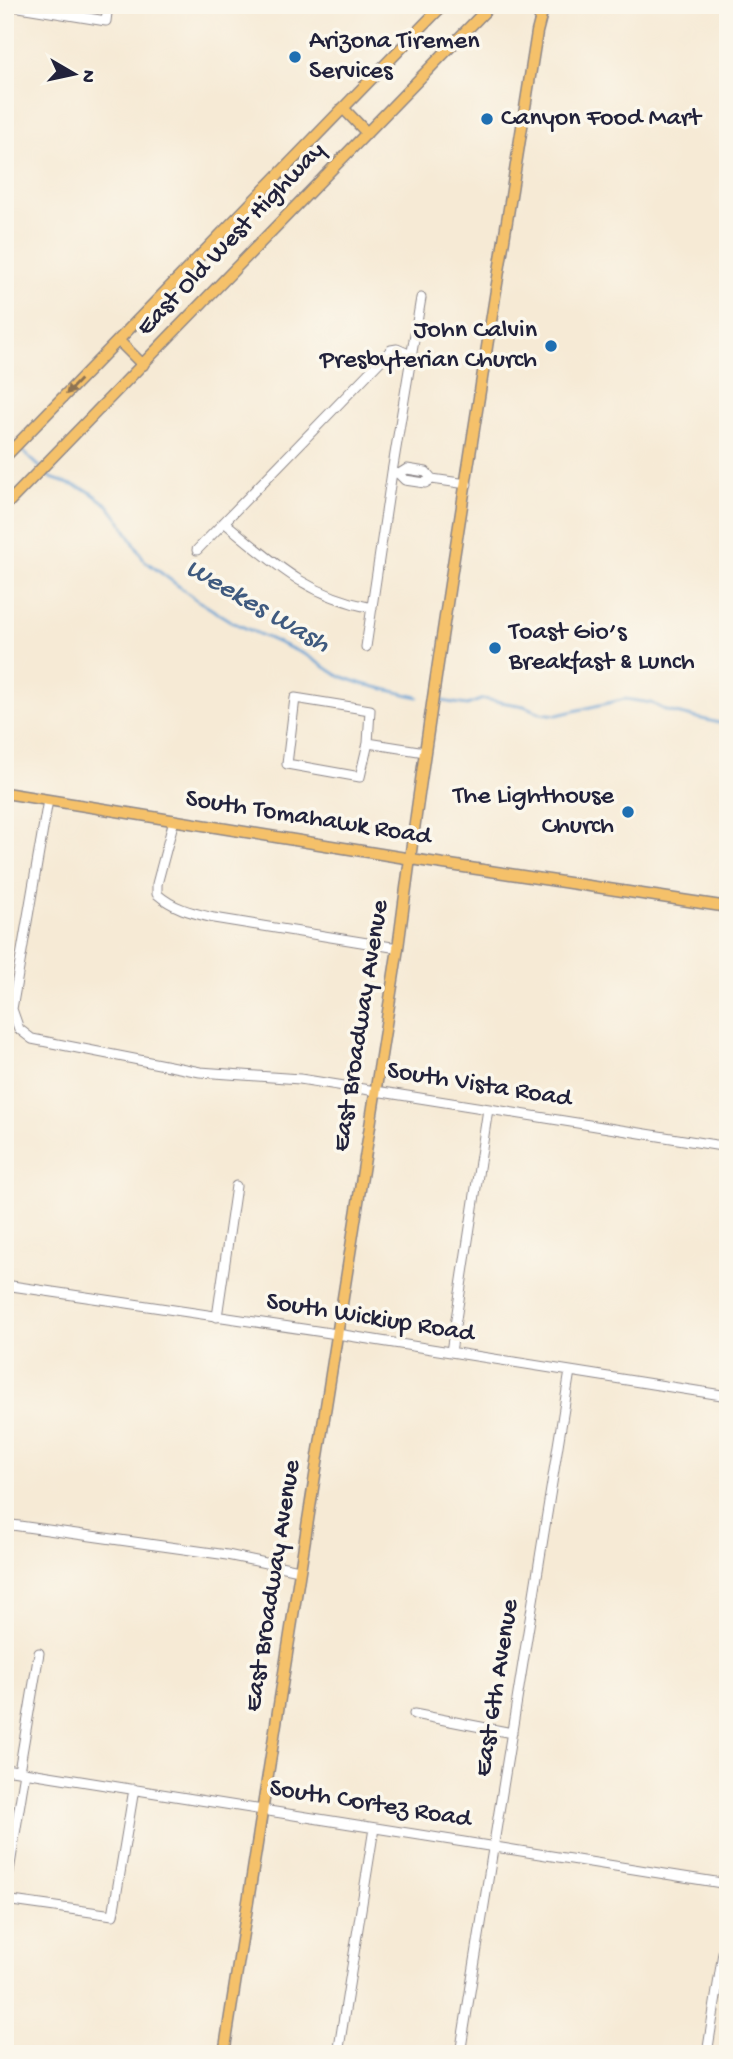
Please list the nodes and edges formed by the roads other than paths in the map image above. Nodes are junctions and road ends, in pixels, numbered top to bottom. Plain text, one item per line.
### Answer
1 (7, 5) edge
2 (108, 5) edge
3 (443, 5) edge
4 (491, 5) edge
5 (544, 5) edge
6 (343, 108) junction
7 (367, 133) junction
8 (421, 298) dead end
9 (118, 341) junction
10 (411, 355) junction
11 (143, 365) junction
12 (5, 457) edge
13 (396, 473) junction
14 (467, 484) junction
15 (5, 506) edge
16 (224, 522) junction
17 (197, 550) dead end
18 (372, 608) junction
19 (366, 647) dead end
20 (368, 743) junction
21 (425, 752) junction
22 (5, 793) edge
23 (48, 800) junction
24 (174, 820) junction
25 (409, 859) junction
26 (728, 907) edge
27 (398, 948) junction
28 (375, 1091) junction
29 (488, 1109) junction
30 (728, 1147) edge
31 (236, 1186) dead end
32 (5, 1285) edge
33 (217, 1317) junction
34 (337, 1334) junction
35 (451, 1352) junction
36 (570, 1371) junction
37 (728, 1396) edge
38 (5, 1524) edge
39 (299, 1570) junction
40 (39, 1653) dead end
41 (414, 1714) dead end
42 (512, 1733) junction
43 (5, 1769) edge
44 (22, 1772) junction
45 (134, 1789) junction
46 (263, 1810) junction
47 (374, 1828) junction
48 (494, 1846) junction
49 (728, 1884) edge
50 (5, 1898) edge
51 (728, 1921) edge
52 (224, 2054) edge
53 (338, 2054) edge
54 (460, 2054) edge
55 (707, 2054) edge

1 - 2 street
3 - 6 main road, East Old West Highway
4 - 7 main road, East Old West Highway
5 - 14 main road, East Broadway Avenue
6 - 7 main road
6 - 9 main road, East Old West Highway
7 - 11 main road, East Old West Highway
8 - 10 street
9 - 11 main road
9 -> 12 main road, East Old West Highway
10 - 13 street
10 - 16 street
11 - 15 main road, East Old West Highway
13 - 14 street
13 - 18 street
14 - 21 main road, East Broadway Avenue
16 - 17 street
16 - 18 street
18 - 19 street
20 - 20 street
20 - 21 street
21 - 25 main road, East Broadway Avenue
22 - 23 main road, South Tomahawk Road
23 - 24 main road, South Tomahawk Road
23 - 28 street, South Vista Road
24 - 25 main road, South Tomahawk Road
24 - 27 street
25 - 26 main road, South Tomahawk Road
25 - 27 main road, East Broadway Avenue
27 - 28 main road, East Broadway Avenue
28 - 29 street, South Vista Road
28 - 34 main road, East Broadway Avenue
29 - 30 street, South Vista Road
29 - 35 street
31 - 33 street
32 - 33 street, South Wickiup Road
33 - 34 street, South Wickiup Road
34 - 35 street, South Wickiup Road
34 - 39 main road, East Broadway Avenue
35 - 36 street, South Wickiup Road
36 - 37 street, South Wickiup Road
36 - 42 street, East 6th Avenue
38 - 39 street
39 - 46 main road, East Broadway Avenue
40 - 44 street
41 - 42 street
42 - 48 street, East 6th Avenue
43 - 44 street, South Cortez Road
44 - 45 street, South Cortez Road
44 - 50 street
45 - 46 street, South Cortez Road
45 - 50 street
46 - 47 street, South Cortez Road
46 - 52 main road, East Broadway Avenue
47 - 48 street, South Cortez Road
47 - 53 street
48 - 49 street, South Cortez Road
48 - 54 street, East 6th Avenue
51 - 55 street

